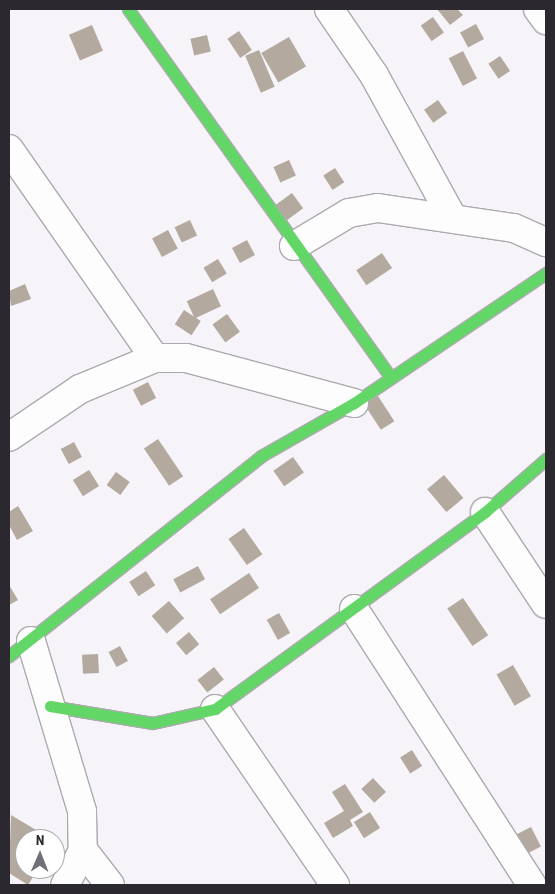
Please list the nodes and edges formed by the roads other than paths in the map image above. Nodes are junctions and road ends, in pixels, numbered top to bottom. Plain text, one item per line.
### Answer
1 (128, 9) edge
2 (329, 9) edge
3 (538, 9) edge
4 (546, 20) edge
5 (9, 149) edge
6 (451, 215) junction
7 (546, 242) edge
8 (294, 246) junction
9 (546, 273) edge
10 (155, 358) junction
11 (391, 378) junction
12 (354, 403) junction
13 (9, 435) edge
14 (543, 466) edge
15 (485, 512) junction
16 (546, 604) edge
17 (354, 609) junction
18 (31, 641) junction
19 (9, 656) edge
20 (50, 706) junction
21 (215, 709) junction
22 (84, 850) junction
23 (65, 885) edge
24 (110, 885) edge
25 (335, 885) edge
26 (532, 885) edge

1 - 8 street
2 - 6 street
3 - 4 street
5 - 10 street
6 - 7 street
6 - 8 street
8 - 11 street
9 - 11 street
10 - 12 street
10 - 13 street
11 - 12 street
12 - 18 street
14 - 15 street
15 - 16 street
15 - 17 street
17 - 21 street
17 - 26 street
18 - 19 street
18 - 20 street
20 - 21 street
20 - 22 street
21 - 25 street
22 - 23 street
22 - 24 street

